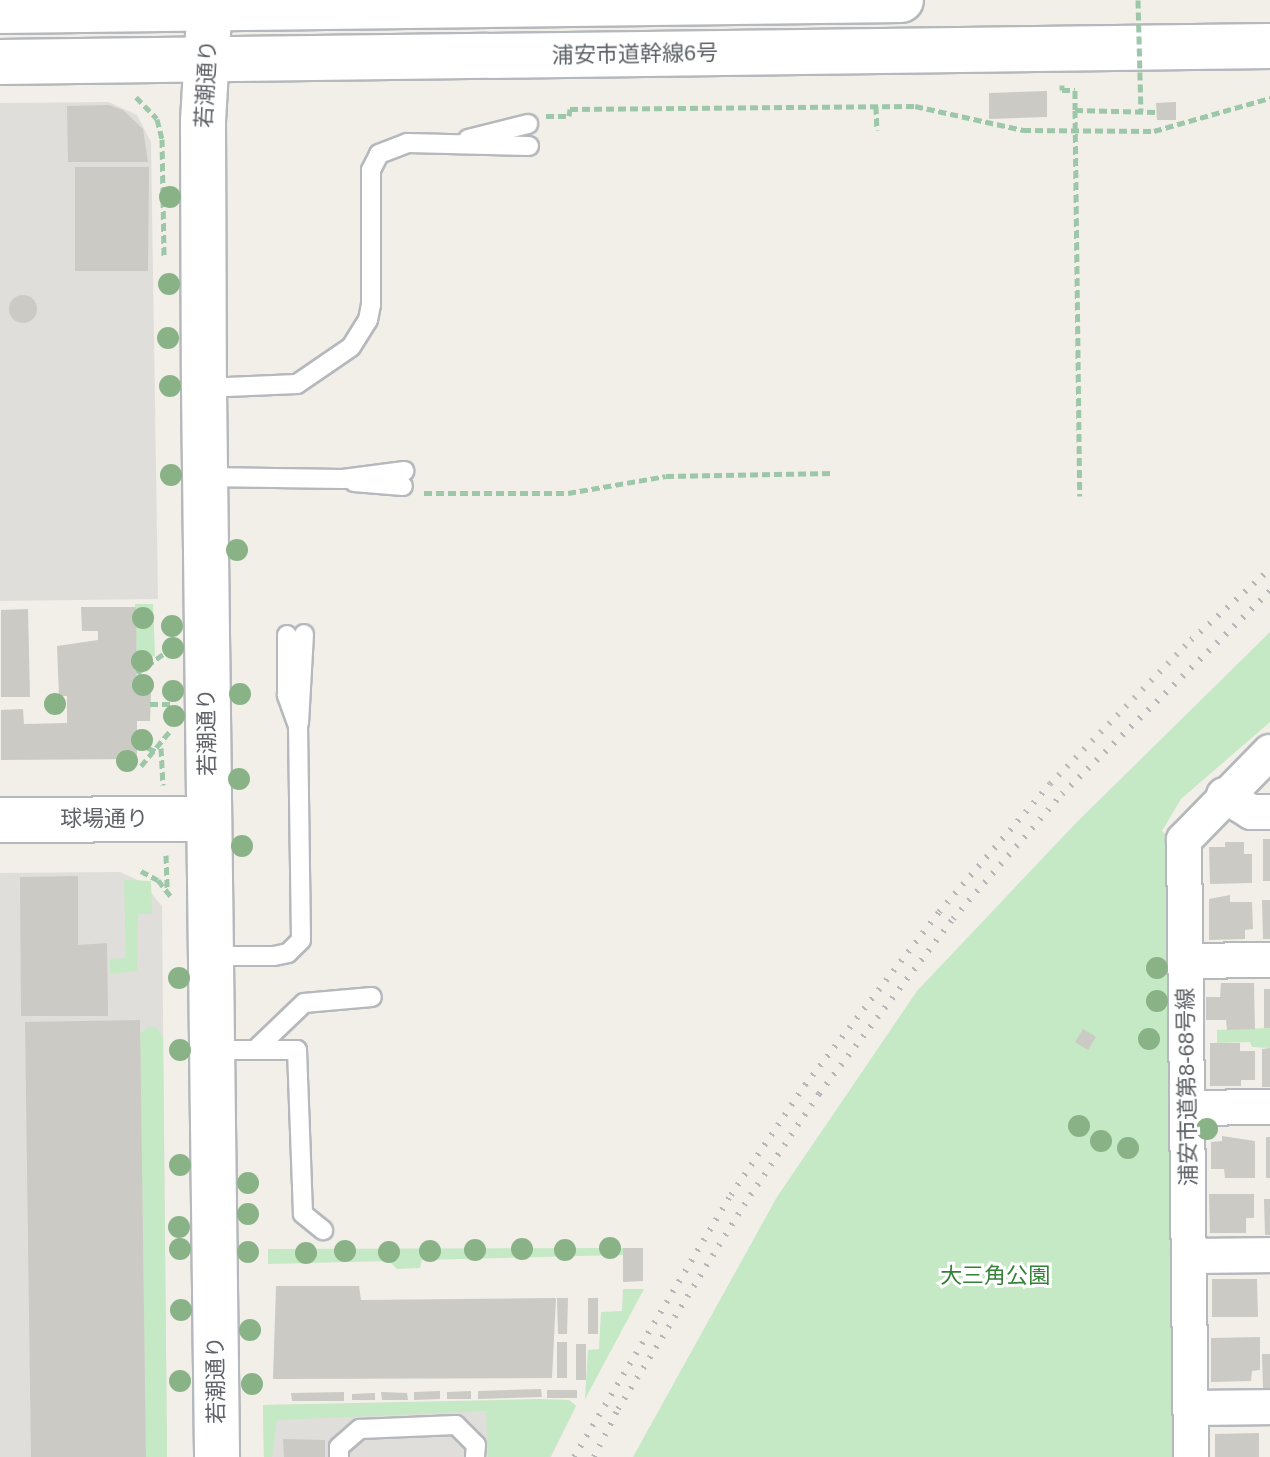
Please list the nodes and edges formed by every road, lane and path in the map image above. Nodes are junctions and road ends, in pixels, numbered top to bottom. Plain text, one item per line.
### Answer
1 (804, 0) edge
2 (901, 0) edge
3 (1138, 0) edge
4 (642, 1) edge
5 (721, 1) edge
6 (210, 4) edge
7 (0, 11) edge
8 (1270, 46) edge
9 (207, 60) junction
10 (0, 62) edge
11 (1062, 90) dead end
12 (131, 94) dead end
13 (1270, 98) edge
14 (876, 106) junction
15 (1075, 110) junction
16 (1141, 111) junction
17 (1156, 112) dead end
18 (530, 120) joint
19 (877, 130) dead end
20 (1077, 130) junction
21 (446, 144) junction
22 (529, 146) dead end
23 (164, 266) dead end
24 (204, 388) junction
25 (834, 473) dead end
26 (205, 477) junction
27 (408, 483) joint
28 (1080, 496) dead end
29 (169, 633) dead end
30 (296, 634) dead end
31 (170, 649) junction
32 (170, 663) dead end
33 (137, 673) dead end
34 (170, 690) dead end
35 (150, 704) dead end
36 (171, 704) junction
37 (137, 743) dead end
38 (157, 752) junction
39 (1270, 752) edge
40 (141, 766) dead end
41 (1224, 795) junction
42 (1270, 812) edge
43 (208, 819) junction
44 (0, 820) edge
45 (210, 956) junction
46 (1270, 960) edge
47 (1185, 961) junction
48 (372, 997) dead end
49 (211, 1050) junction
50 (255, 1050) junction
51 (1270, 1107) edge
52 (1187, 1108) junction
53 (323, 1230) dead end
54 (1270, 1255) edge
55 (1189, 1256) junction
56 (1270, 1407) edge
57 (1190, 1408) junction
58 (217, 1457) edge
59 (339, 1457) edge
60 (475, 1457) edge
61 (1191, 1457) edge

1 - 2 street
1 - 5 street
3 - 16 path, bridge
4 - 5 street
4 - 6 street
6 - 7 street
6 - 9 street, 若潮通り
8 - 9 street, 浦安市道幹線6号
9 - 10 street, 浦安市道幹線6号
9 - 24 street, 若潮通り
11 - 15 path
12 - 23 path
13 - 20 path
14 - 18 path
14 - 19 path
14 - 20 path
15 - 16 path
15 - 20 path
16 - 17 path
18 - 21 lane
20 - 28 path
21 - 22 lane
21 - 24 lane
24 - 26 street, 若潮通り
25 - 27 path
26 - 27 lane
26 - 43 street, 若潮通り
29 - 31 path
30 - 45 lane
31 - 32 path
31 - 33 path
34 - 36 path
35 - 36 path
36 - 38 path
37 - 38 path
38 - 40 path
39 - 41 street, 浦安市道第8-68号線
41 - 42 street
41 - 47 street, 浦安市道第8-68号線
43 - 44 street, 球場通り
43 - 45 street, 若潮通り
45 - 49 street, 若潮通り
46 - 47 street
47 - 52 street, 浦安市道第8-68号線
48 - 50 lane
49 - 50 lane
49 - 58 street, 若潮通り
50 - 53 lane
51 - 52 street
52 - 55 street, 浦安市道第8-68号線
54 - 55 street
55 - 57 street, 浦安市道第8-68号線
56 - 57 street
57 - 61 street, 浦安市道第8-68号線
59 - 60 lane

